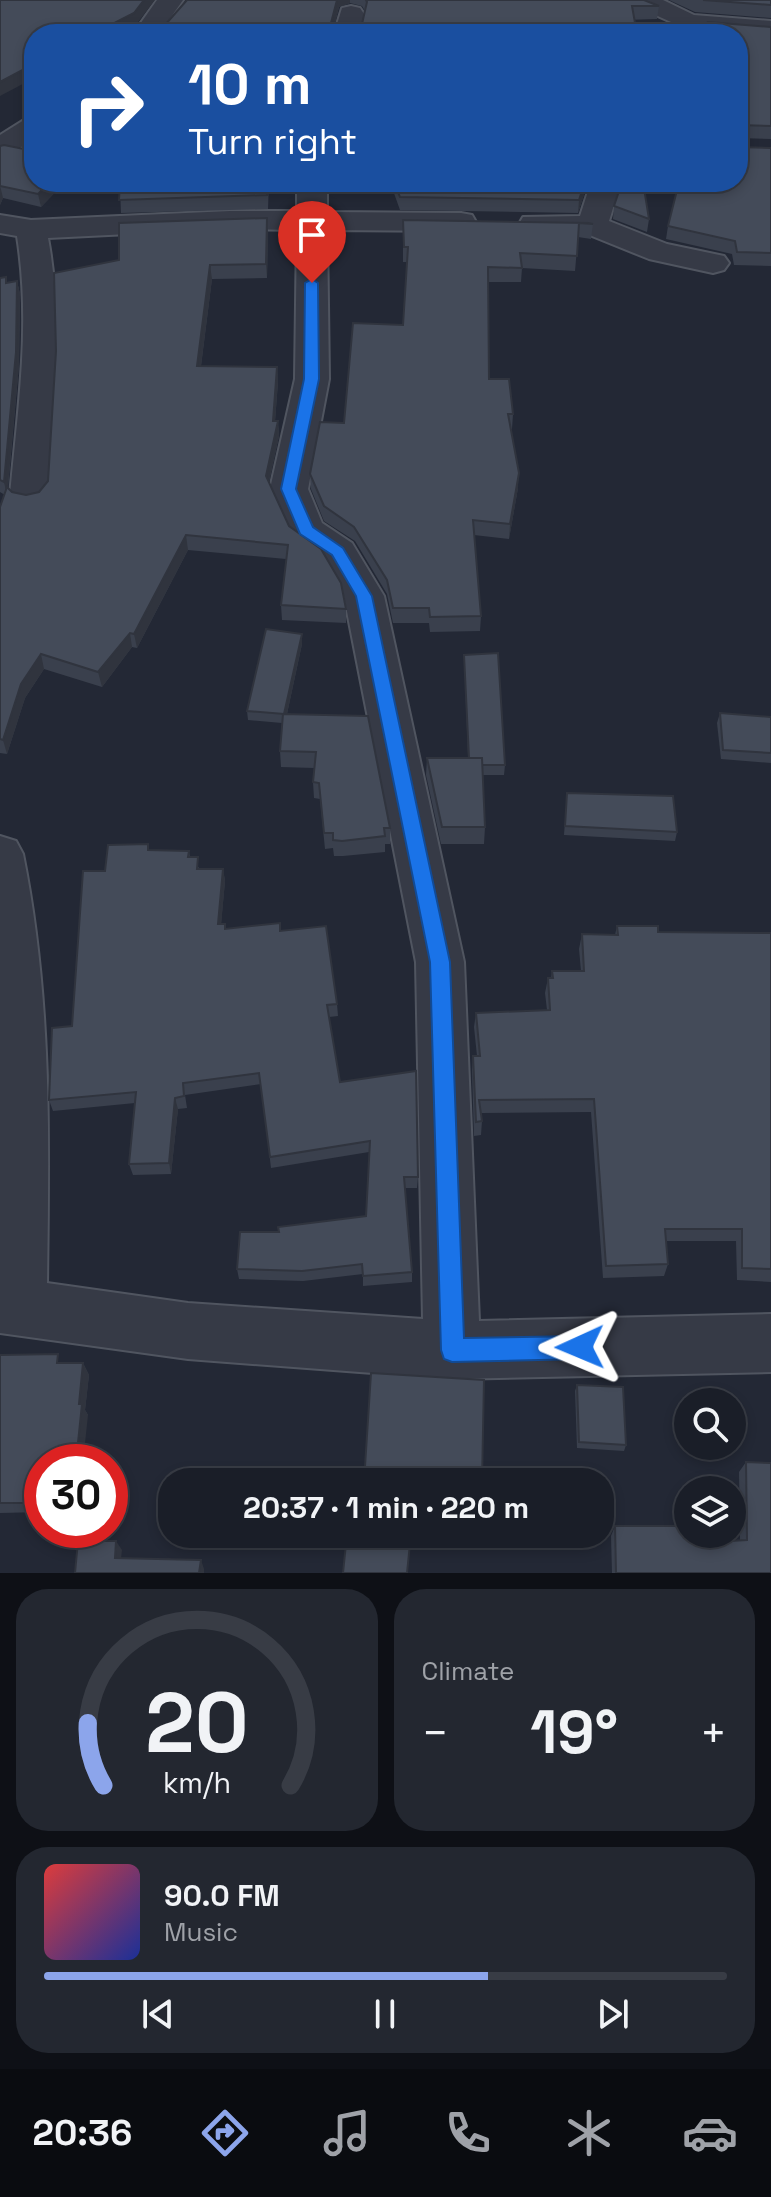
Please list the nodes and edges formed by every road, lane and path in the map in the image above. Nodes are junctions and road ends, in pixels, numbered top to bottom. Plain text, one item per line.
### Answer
1 (170, 0) edge
2 (642, 0) edge
3 (153, 24) edge
4 (712, 24) edge
5 (748, 27) edge
6 (771, 29) edge
7 (24, 132) edge
8 (0, 148) edge
9 (603, 192) edge
10 (312, 200) edge
11 (592, 225) junction
12 (15, 227) edge
13 (713, 263) dead end
14 (29, 495) edge
15 (0, 854) edge
16 (9, 1306) edge
17 (771, 1343) edge
18 (452, 1350) junction

1 - 3 street
2 - 4 street
5 - 6 street
7 - 8 street
9 - 11 street
10 - 11 street
10 - 12 street
10 - 18 street
11 - 13 street
12 - 14 street
15 - 16 street
16 - 18 street
17 - 18 street

